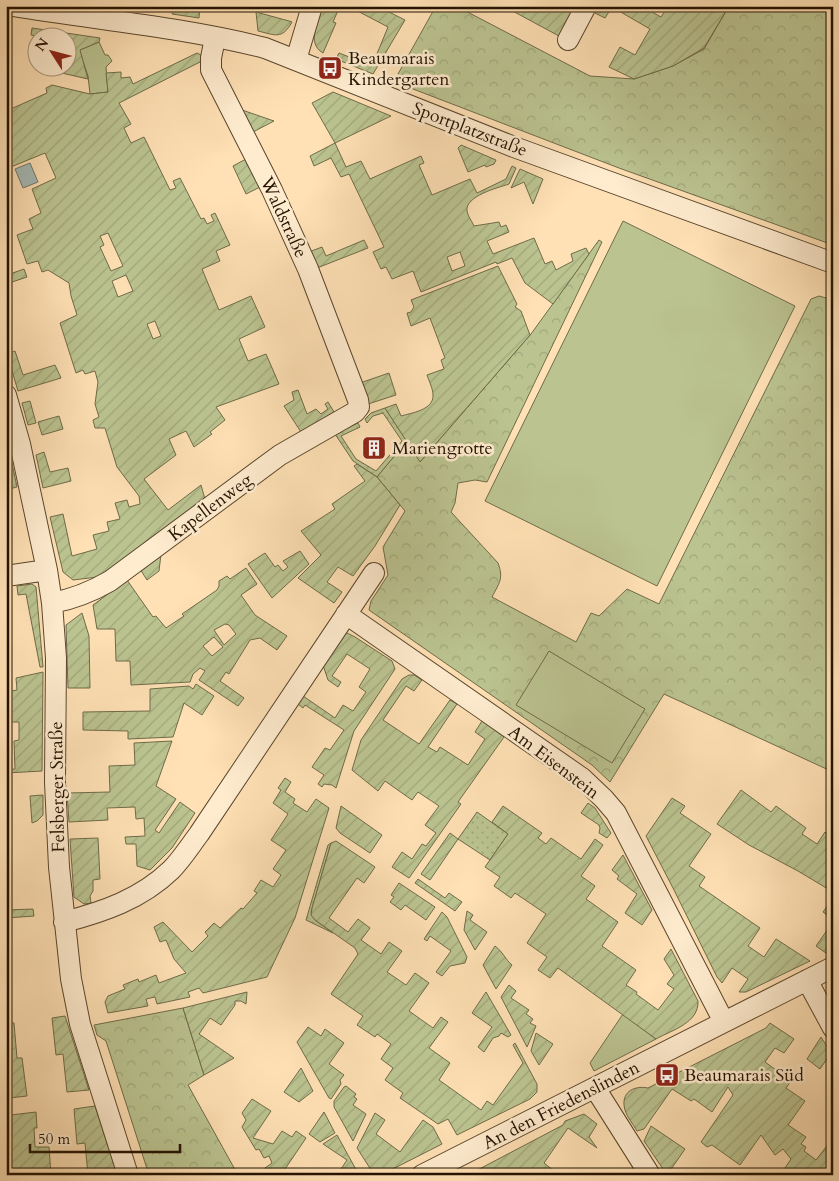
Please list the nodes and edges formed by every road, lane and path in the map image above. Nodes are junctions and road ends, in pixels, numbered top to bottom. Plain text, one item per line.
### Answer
1 (13, 6) edge
2 (312, 6) edge
3 (586, 6) edge
4 (215, 38) junction
5 (568, 40) dead end
6 (296, 60) junction
7 (833, 263) edge
8 (6, 395) edge
9 (358, 400) joint
10 (47, 570) junction
11 (374, 573) dead end
12 (6, 576) edge
13 (52, 603) junction
14 (346, 614) junction
15 (64, 922) junction
16 (833, 967) edge
17 (807, 980) junction
18 (724, 1022) junction
19 (833, 1028) edge
20 (595, 1088) junction
21 (128, 1175) edge
22 (422, 1175) edge
23 (650, 1175) edge

1 - 4 street, Sportplatzstraße
2 - 6 street
3 - 5 street
4 - 6 street, Sportplatzstraße
4 - 9 street, Waldstraße
6 - 7 street, Sportplatzstraße
8 - 10 street, Felsberger Straße
9 - 13 street, Kapellenweg
10 - 12 street
10 - 13 street, Felsberger Straße
11 - 14 street
13 - 15 street, Felsberger Straße
14 - 15 street
14 - 18 street, Am Eisenstein
15 - 21 street, Felsberger Straße
16 - 17 street, An den Friedenslinden
17 - 18 street, An den Friedenslinden
17 - 19 street
18 - 20 street, An den Friedenslinden
20 - 22 street, An den Friedenslinden
20 - 23 street

